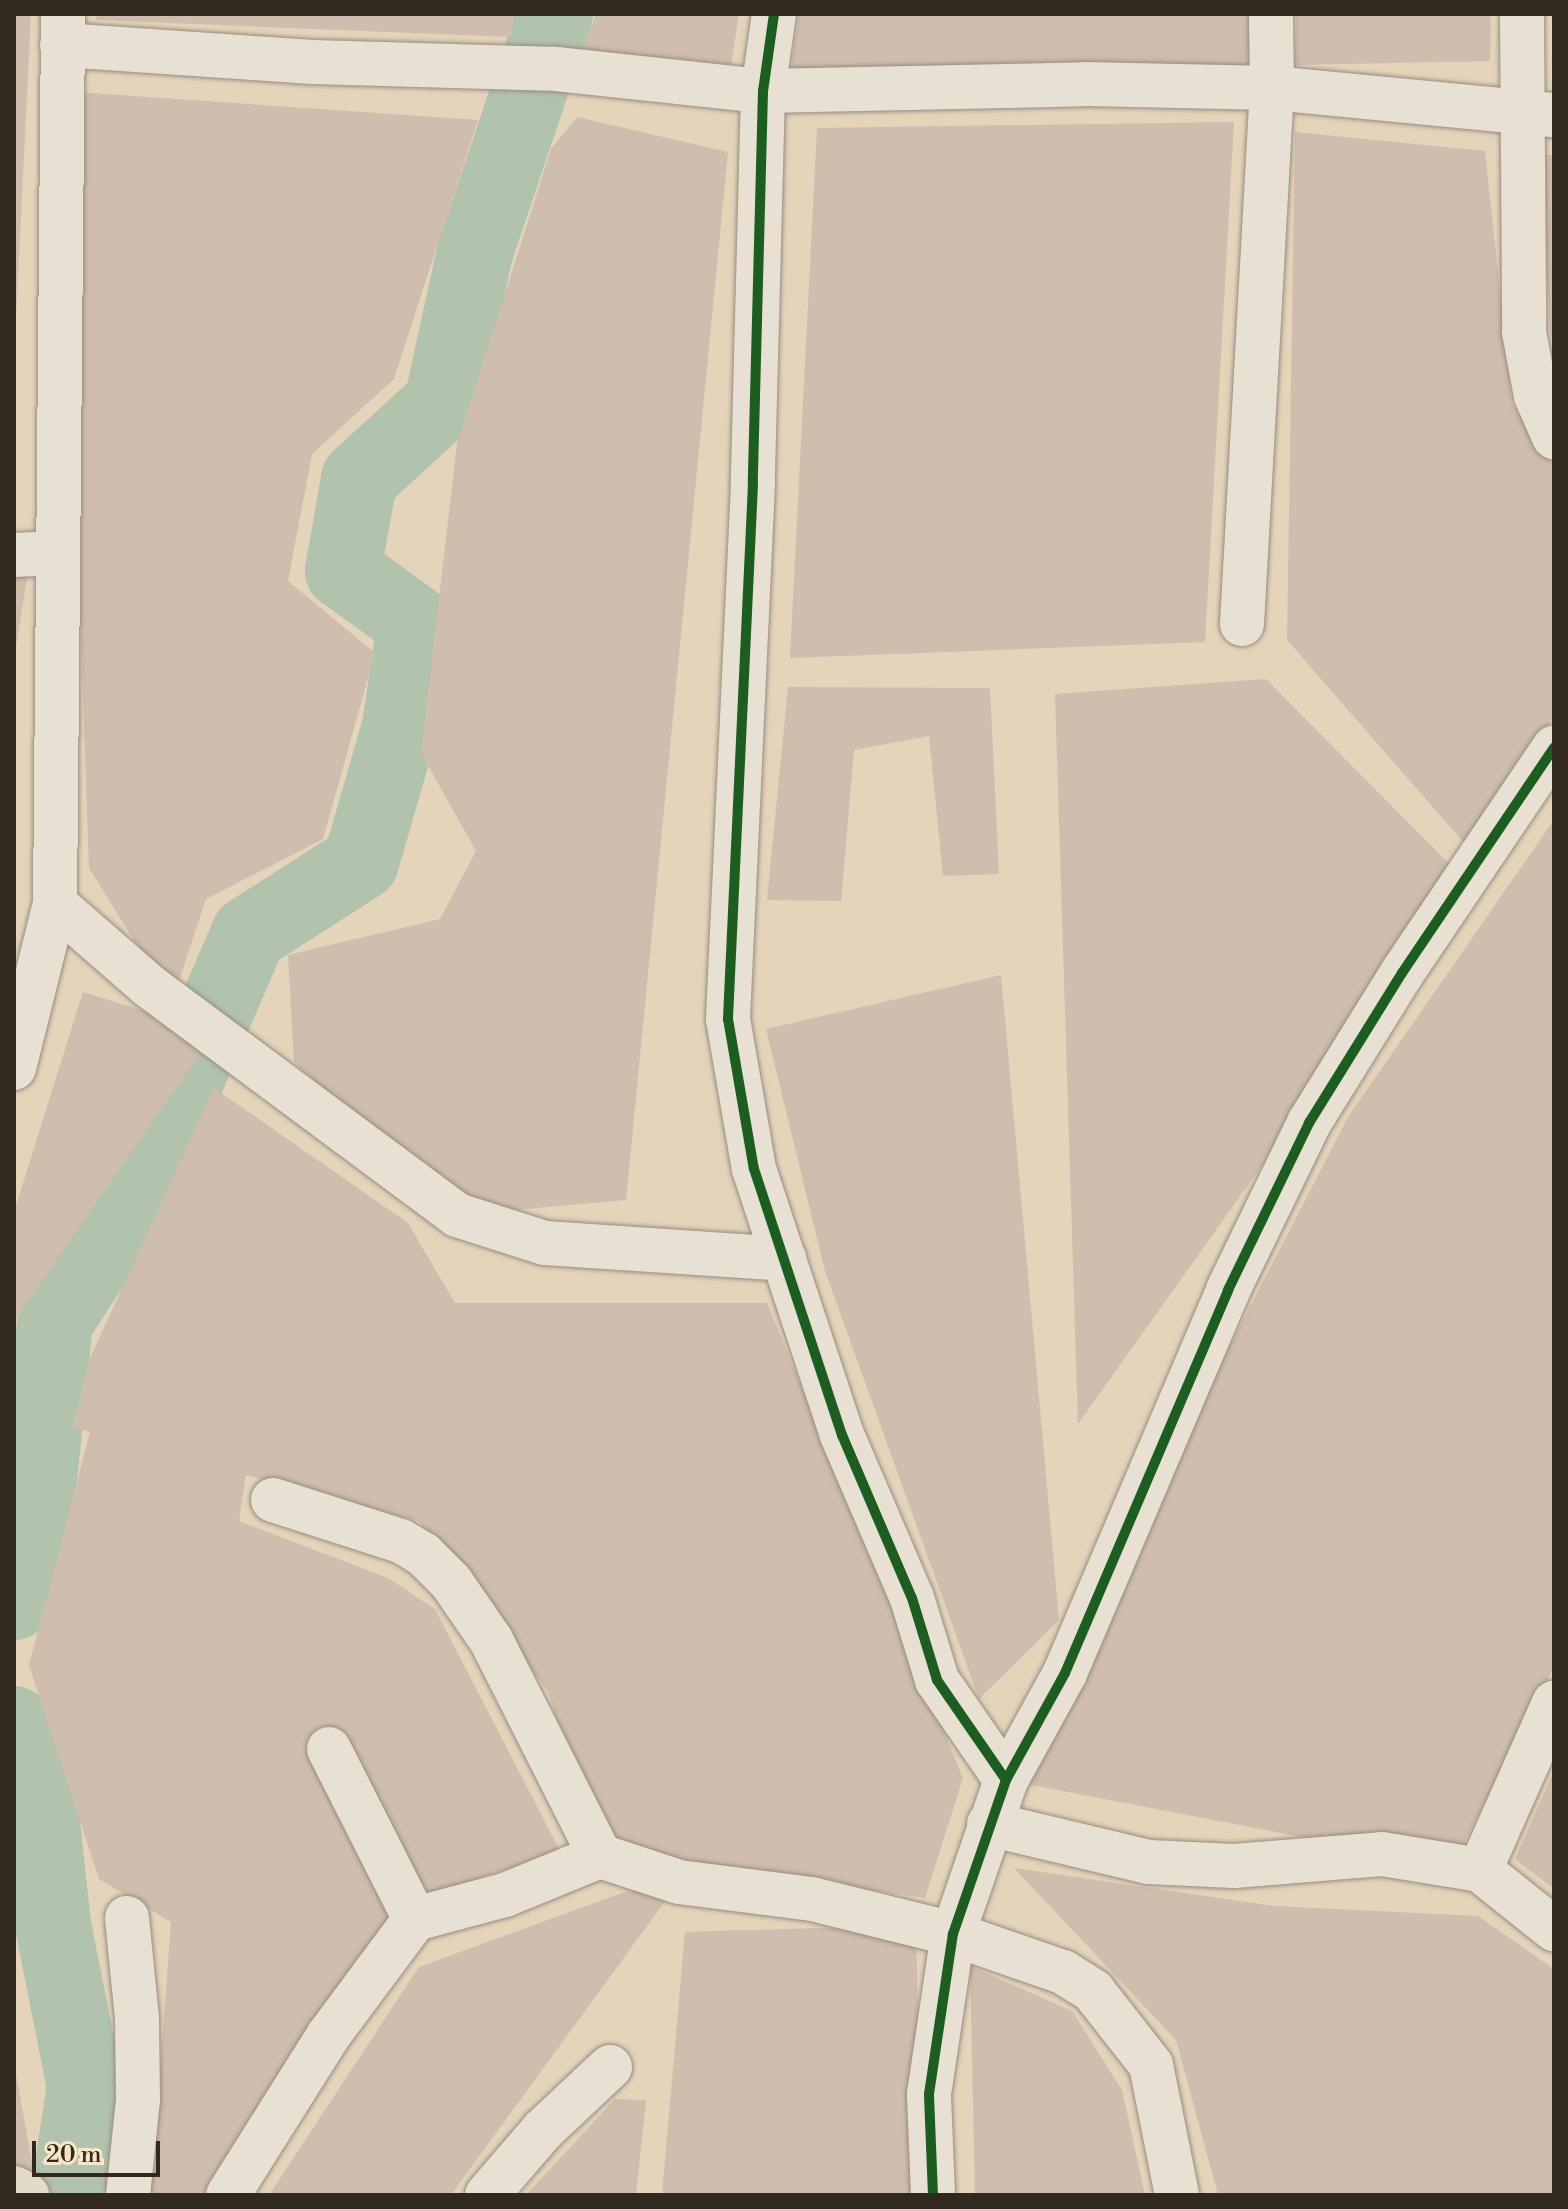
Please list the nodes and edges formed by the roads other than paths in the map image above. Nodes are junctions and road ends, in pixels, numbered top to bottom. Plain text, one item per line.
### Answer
1 (774, 14) edge
2 (1271, 14) edge
3 (1522, 14) edge
4 (63, 30) edge
5 (1272, 88) junction
6 (763, 91) junction
7 (1537, 115) edge
8 (1554, 437) edge
9 (58, 553) junction
10 (14, 555) edge
11 (1242, 624) dead end
12 (1554, 748) edge
13 (55, 904) junction
14 (14, 1068) edge
15 (784, 1259) junction
16 (273, 1500) dead end
17 (1554, 1703) edge
18 (329, 1749) dead end
19 (1006, 1780) junction
20 (989, 1824) junction
21 (600, 1856) junction
22 (1480, 1870) junction
23 (127, 1918) dead end
24 (415, 1919) junction
25 (1554, 1929) edge
26 (953, 1934) junction
27 (610, 2067) dead end
28 (14, 2188) edge
29 (27, 2195) edge
30 (128, 2195) edge
31 (228, 2195) edge
32 (487, 2195) edge
33 (933, 2195) edge
34 (1177, 2195) edge

1 - 6 street
2 - 5 street
3 - 7 street
4 - 6 street
4 - 9 street
5 - 6 street
5 - 7 street
5 - 11 street
6 - 15 street
7 - 8 street
9 - 10 street
9 - 13 street
12 - 19 street
13 - 14 street
13 - 15 street
15 - 19 street
16 - 21 street
17 - 22 street
18 - 24 street
19 - 20 street
20 - 22 street
20 - 26 street
21 - 24 street
21 - 26 street
22 - 25 street
23 - 30 street
24 - 31 street
26 - 33 street
26 - 34 street
27 - 32 street
28 - 29 main road

